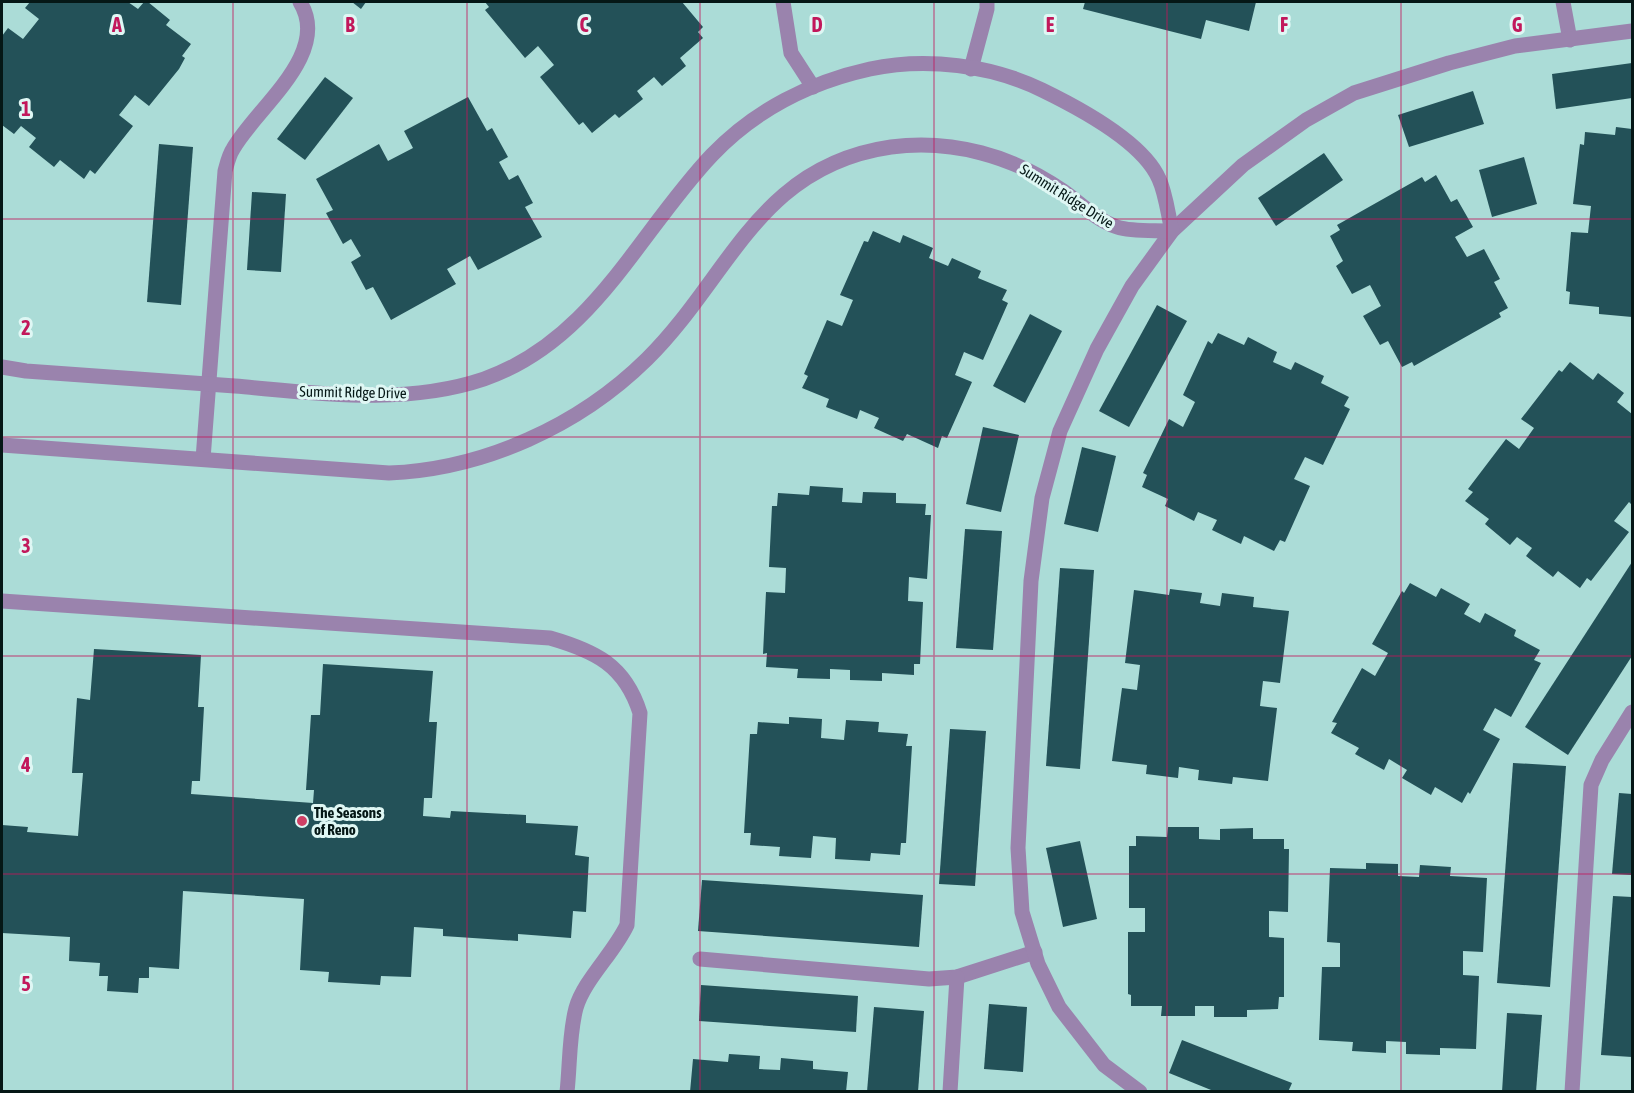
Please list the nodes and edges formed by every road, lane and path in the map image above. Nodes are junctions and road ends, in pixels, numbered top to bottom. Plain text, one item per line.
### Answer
1 (300, 2) edge
2 (783, 2) edge
3 (987, 2) edge
4 (1563, 2) edge
5 (1632, 31) edge
6 (1570, 40) junction
7 (971, 69) junction
8 (813, 87) junction
9 (1172, 231) junction
10 (2, 367) edge
11 (210, 384) junction
12 (2, 445) edge
13 (203, 459) junction
14 (2, 601) edge
15 (1632, 712) edge
16 (1035, 952) junction
17 (700, 959) dead end
18 (957, 977) junction
19 (567, 1092) edge
20 (950, 1092) edge
21 (1140, 1092) edge
22 (1572, 1092) edge

1 - 11 street
2 - 8 street
3 - 7 street
4 - 6 street
5 - 6 street
6 - 9 street
7 - 8 street, Summit Ridge Drive
7 - 9 street, Summit Ridge Drive
8 - 11 street, Summit Ridge Drive
9 - 13 street, Summit Ridge Drive
9 - 16 street
10 - 11 street, Summit Ridge Drive
11 - 13 street
12 - 13 street, Summit Ridge Drive
14 - 19 street
15 - 22 street
16 - 18 street
16 - 21 street
17 - 18 street
18 - 20 street

